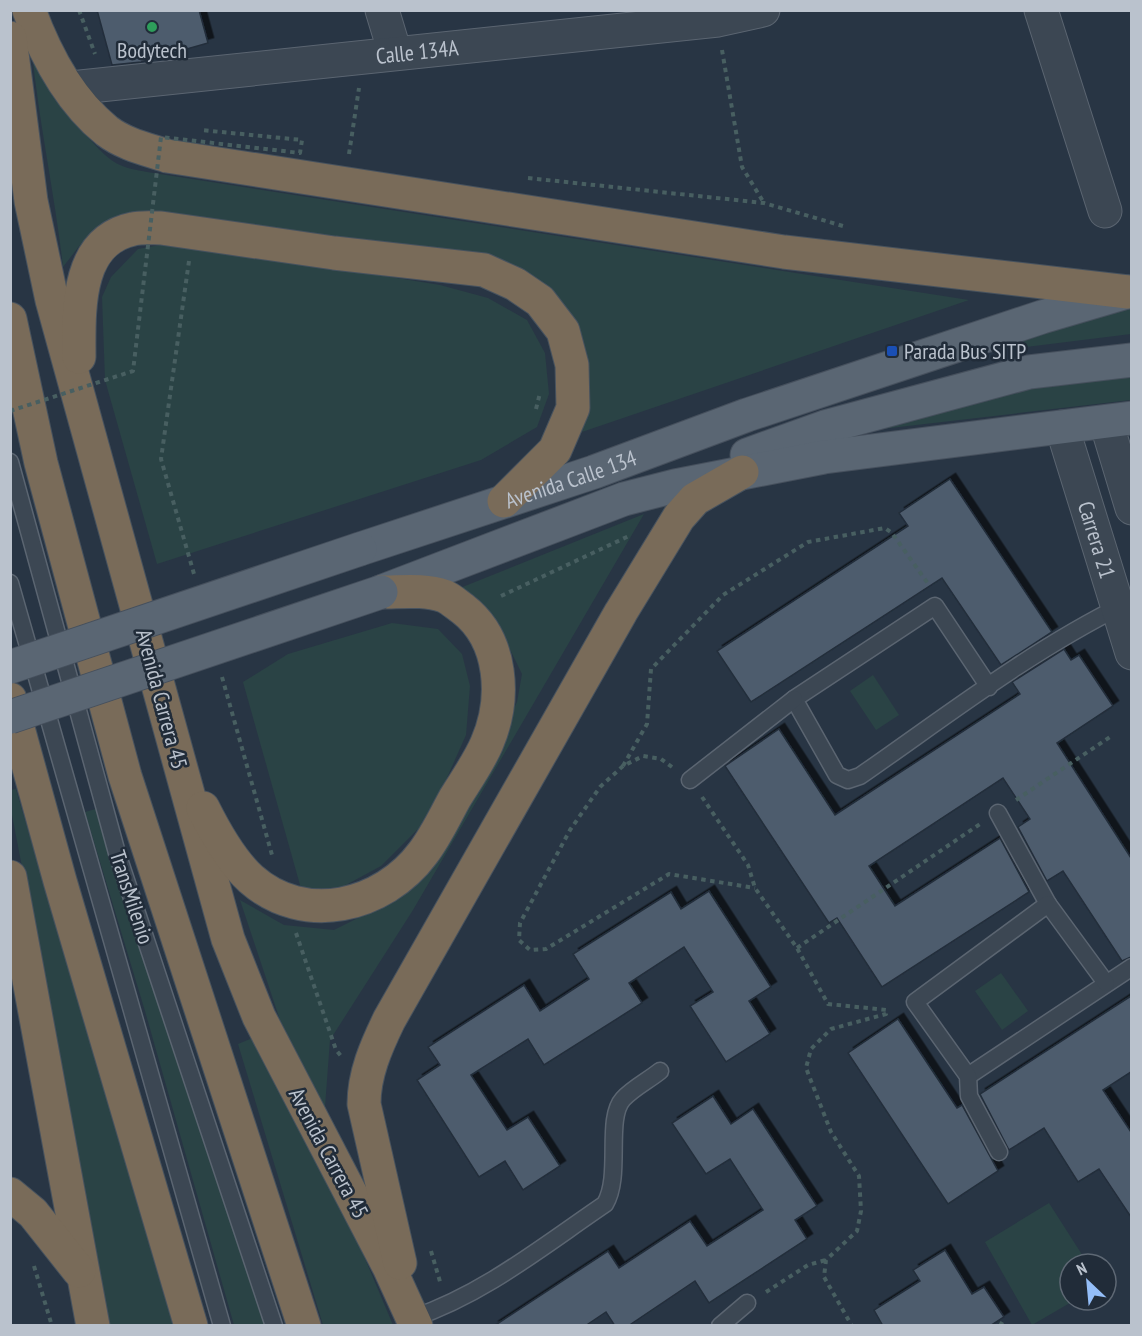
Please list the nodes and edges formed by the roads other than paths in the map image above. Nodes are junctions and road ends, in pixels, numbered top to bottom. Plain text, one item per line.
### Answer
1 (30, 10) edge
2 (382, 10) edge
3 (763, 10) edge
4 (1041, 10) edge
5 (717, 15) edge
6 (10, 38) edge
7 (379, 55) junction
8 (71, 88) junction
9 (1105, 211) dead end
10 (1130, 291) edge
11 (10, 319) edge
12 (1131, 360) edge
13 (79, 397) junction
14 (1119, 420) edge
15 (1062, 427) junction
16 (10, 462) edge
17 (742, 472) junction
18 (624, 499) junction
19 (504, 501) junction
20 (1131, 508) edge
21 (10, 583) edge
22 (381, 592) junction
23 (1125, 605) edge
24 (1131, 653) edge
25 (10, 667) edge
26 (989, 687) junction
27 (10, 699) edge
28 (794, 699) junction
29 (10, 717) edge
30 (172, 738) junction
31 (690, 780) road end
32 (998, 813) road end
33 (10, 877) edge
34 (1048, 904) junction
35 (1131, 967) edge
36 (1106, 983) junction
37 (660, 1071) dead end
38 (968, 1076) junction
39 (999, 1152) dead end
40 (10, 1194) edge
41 (82, 1274) junction
42 (747, 1303) road end
43 (414, 1322) edge
44 (93, 1326) edge
45 (191, 1326) edge
46 (222, 1326) edge
47 (274, 1326) edge
48 (304, 1326) edge
49 (720, 1326) edge

1 - 8 highway
2 - 7 street
3 - 5 street, Calle 134A
4 - 9 street
5 - 7 street, Calle 134A
6 - 13 highway, Avenida Carrera 45
7 - 8 street, Calle 134A
8 - 10 highway
10 - 19 main road, Avenida Calle 134
11 - 48 highway
12 - 18 main road
13 - 19 highway
13 - 30 highway, Avenida Carrera 45
14 - 15 main road, Avenida Calle 134
14 - 20 street, Carrera 21
15 - 17 main road, Avenida Calle 134
15 - 23 street, Carrera 21
16 - 47 lane, TransMilenio
17 - 18 main road, Avenida Calle 134
17 - 43 highway
18 - 22 main road, Avenida Calle 134
19 - 25 main road, Avenida Calle 134, bridge
21 - 46 lane, TransMilenio
22 - 29 main road, Avenida Calle 134, bridge
22 - 30 highway
23 - 24 street, Carrera 21
23 - 26 lane
26 - 28 lane
26 - 28 lane
27 - 45 highway
28 - 31 lane
30 - 43 highway, Avenida Carrera 45
32 - 34 lane
33 - 41 highway
34 - 36 lane
34 - 38 lane
35 - 36 lane
36 - 38 lane
37 - 43 lane
38 - 39 lane
40 - 41 highway
41 - 44 highway
42 - 49 lane

